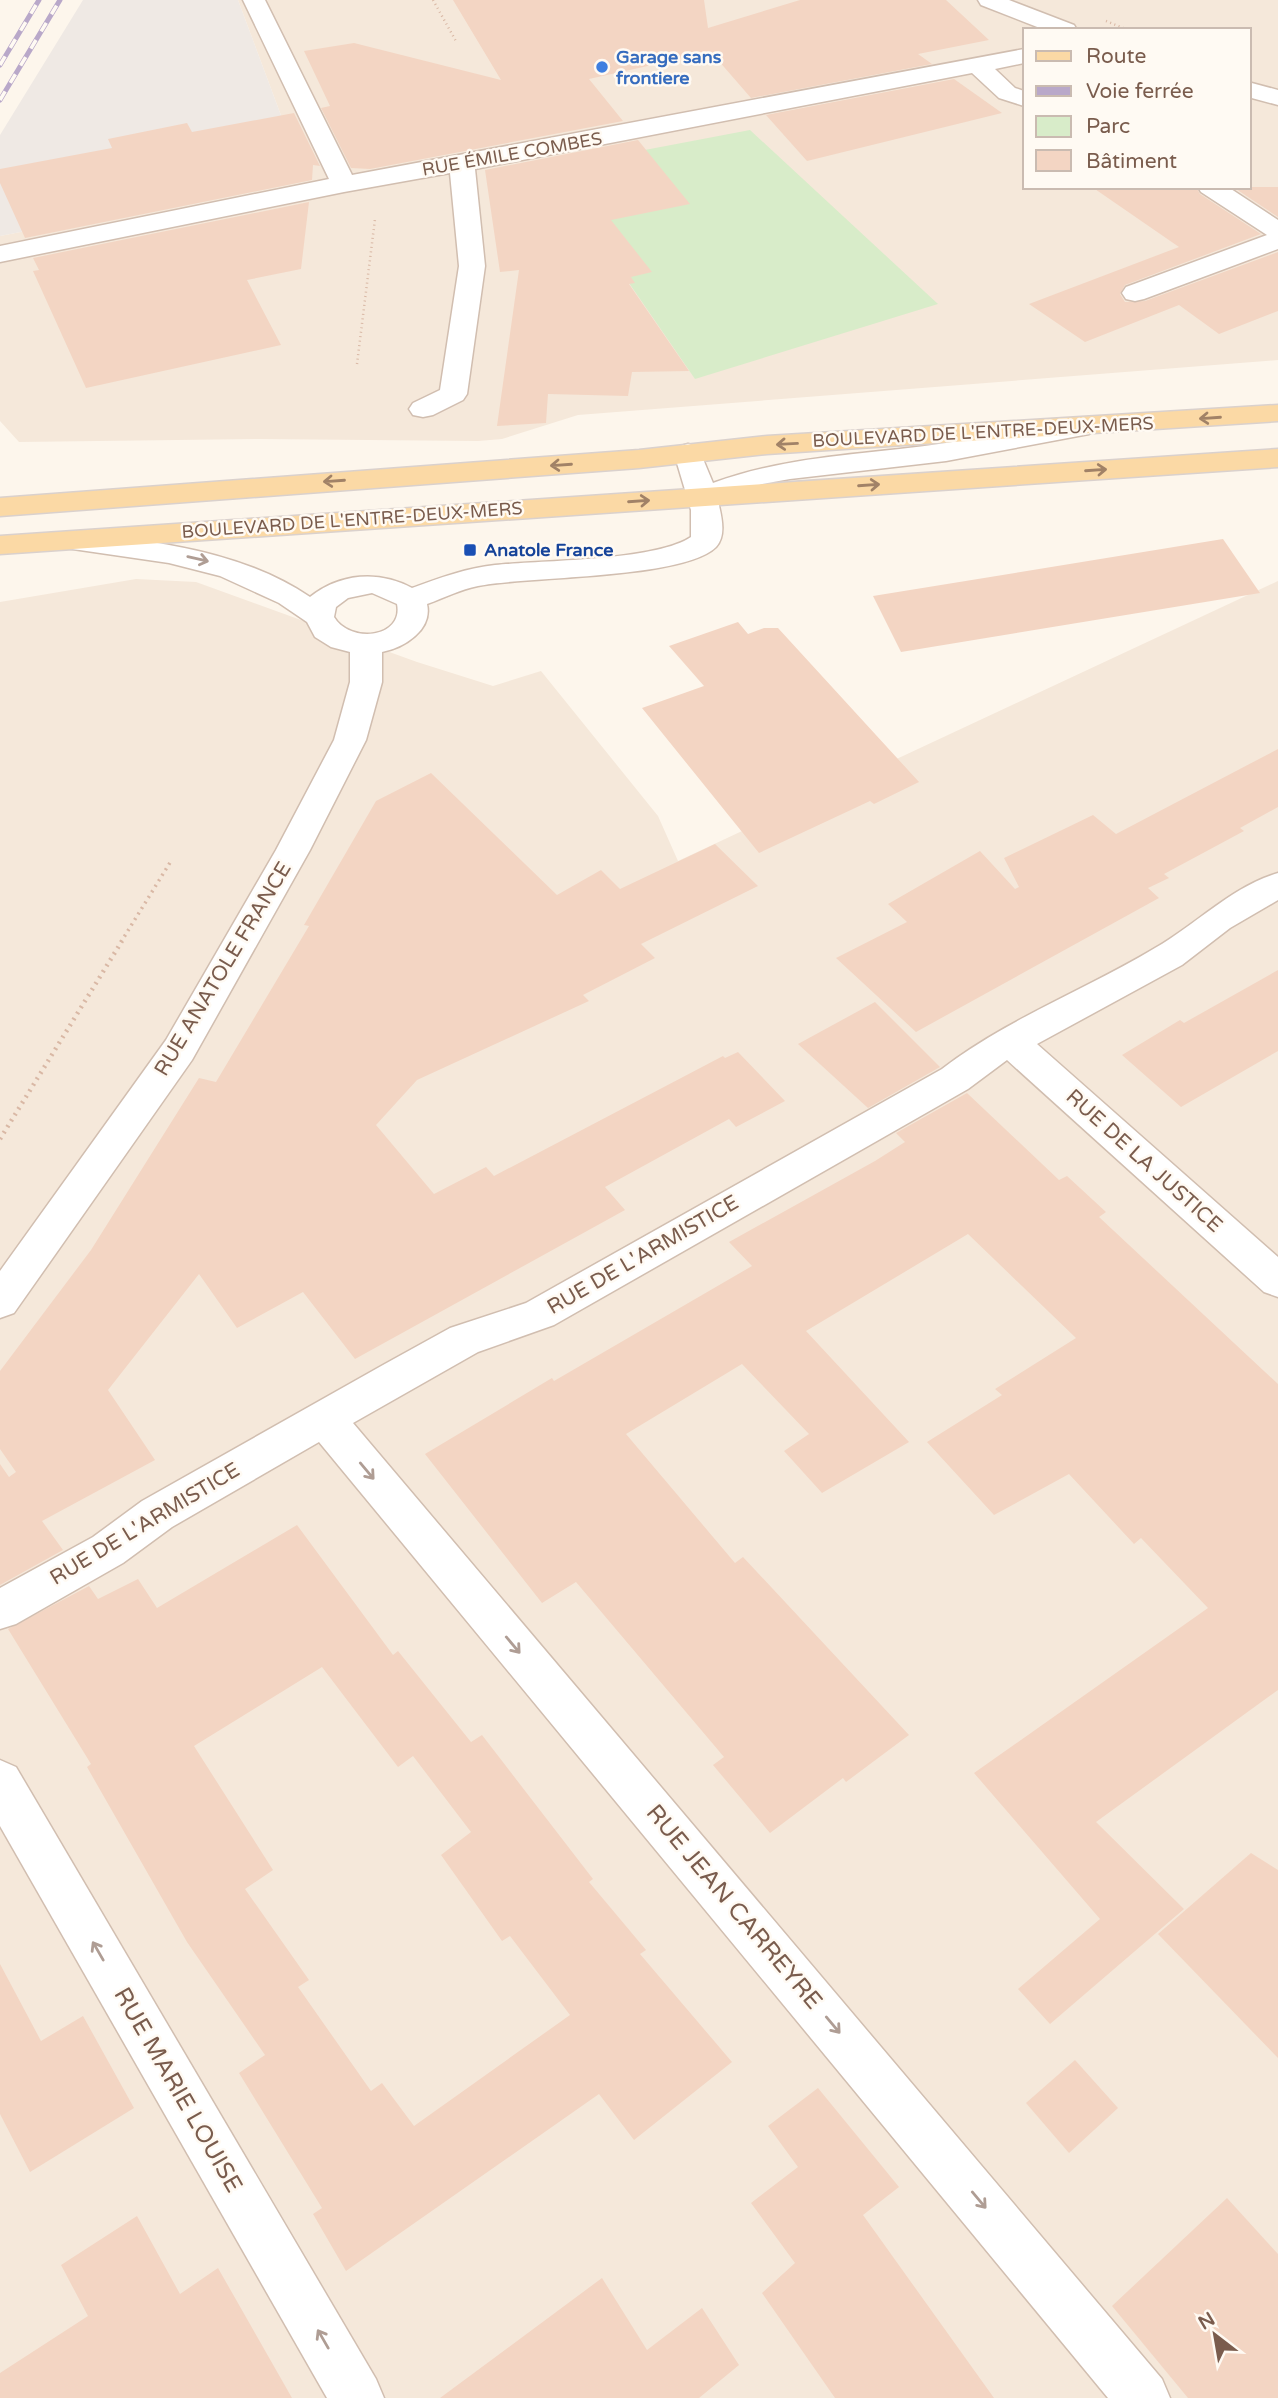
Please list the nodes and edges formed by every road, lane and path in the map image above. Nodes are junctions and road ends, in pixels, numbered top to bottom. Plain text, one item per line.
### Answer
1 (254, 0) edge
2 (433, 0) edge
3 (989, 0) edge
4 (1061, 28) edge
5 (457, 43) dead end
6 (1023, 56) edge
7 (978, 66) junction
8 (1250, 90) edge
9 (1278, 98) edge
10 (1023, 99) edge
11 (462, 164) junction
12 (381, 177) junction
13 (344, 184) junction
14 (1212, 189) edge
15 (1278, 231) edge
16 (1278, 240) edge
17 (0, 254) edge
18 (1135, 293) dead end
19 (357, 364) dead end
20 (423, 409) dead end
21 (1278, 413) edge
22 (1092, 425) junction
23 (688, 453) junction
24 (1278, 458) edge
25 (0, 493) edge
26 (704, 496) junction
27 (118, 498) junction
28 (0, 507) edge
29 (57, 540) junction
30 (0, 545) edge
31 (410, 599) junction
32 (318, 616) junction
33 (366, 644) junction
34 (171, 862) dead end
35 (1278, 885) edge
36 (1010, 1041) junction
37 (0, 1139) edge
38 (1278, 1281) edge
39 (0, 1302) edge
40 (324, 1418) junction
41 (0, 1611) edge
42 (0, 1782) edge
43 (357, 2398) edge
44 (1143, 2398) edge

1 - 13 street
2 - 5 path
3 - 4 street
6 - 7 street, RUE ÉMILE COMBES
7 - 10 street
7 - 11 street, RUE ÉMILE COMBES
8 - 9 street
11 - 12 street, RUE ÉMILE COMBES
11 - 20 street
12 - 13 street, RUE ÉMILE COMBES
12 - 19 path
13 - 17 street, RUE ÉMILE COMBES
14 - 15 street
16 - 18 street
21 -> 22 main road, BOULEVARD DE L'ENTRE-DEUX-MERS
22 -> 23 main road, BOULEVARD DE L'ENTRE-DEUX-MERS
22 - 26 street
23 - 26 street
23 -> 27 main road, BOULEVARD DE L'ENTRE-DEUX-MERS
26 -> 24 main road, BOULEVARD DE L'ENTRE-DEUX-MERS
25 - 27 main road
29 -> 26 main road, BOULEVARD DE L'ENTRE-DEUX-MERS
26 - 31 street
27 - 28 main road, BOULEVARD DE L'ENTRE-DEUX-MERS
29 - 30 main road, BOULEVARD DE L'ENTRE-DEUX-MERS
29 -> 32 street
31 - 32 street
31 - 33 street
32 - 33 street
33 - 39 street, RUE ANATOLE FRANCE
34 - 37 path
35 - 36 street, RUE DE L'ARMISTICE
36 - 38 street, RUE DE LA JUSTICE
36 - 40 street, RUE DE L'ARMISTICE
40 - 41 street, RUE DE L'ARMISTICE
40 -> 44 street, RUE JEAN CARREYRE
43 -> 42 street, RUE MARIE LOUISE

